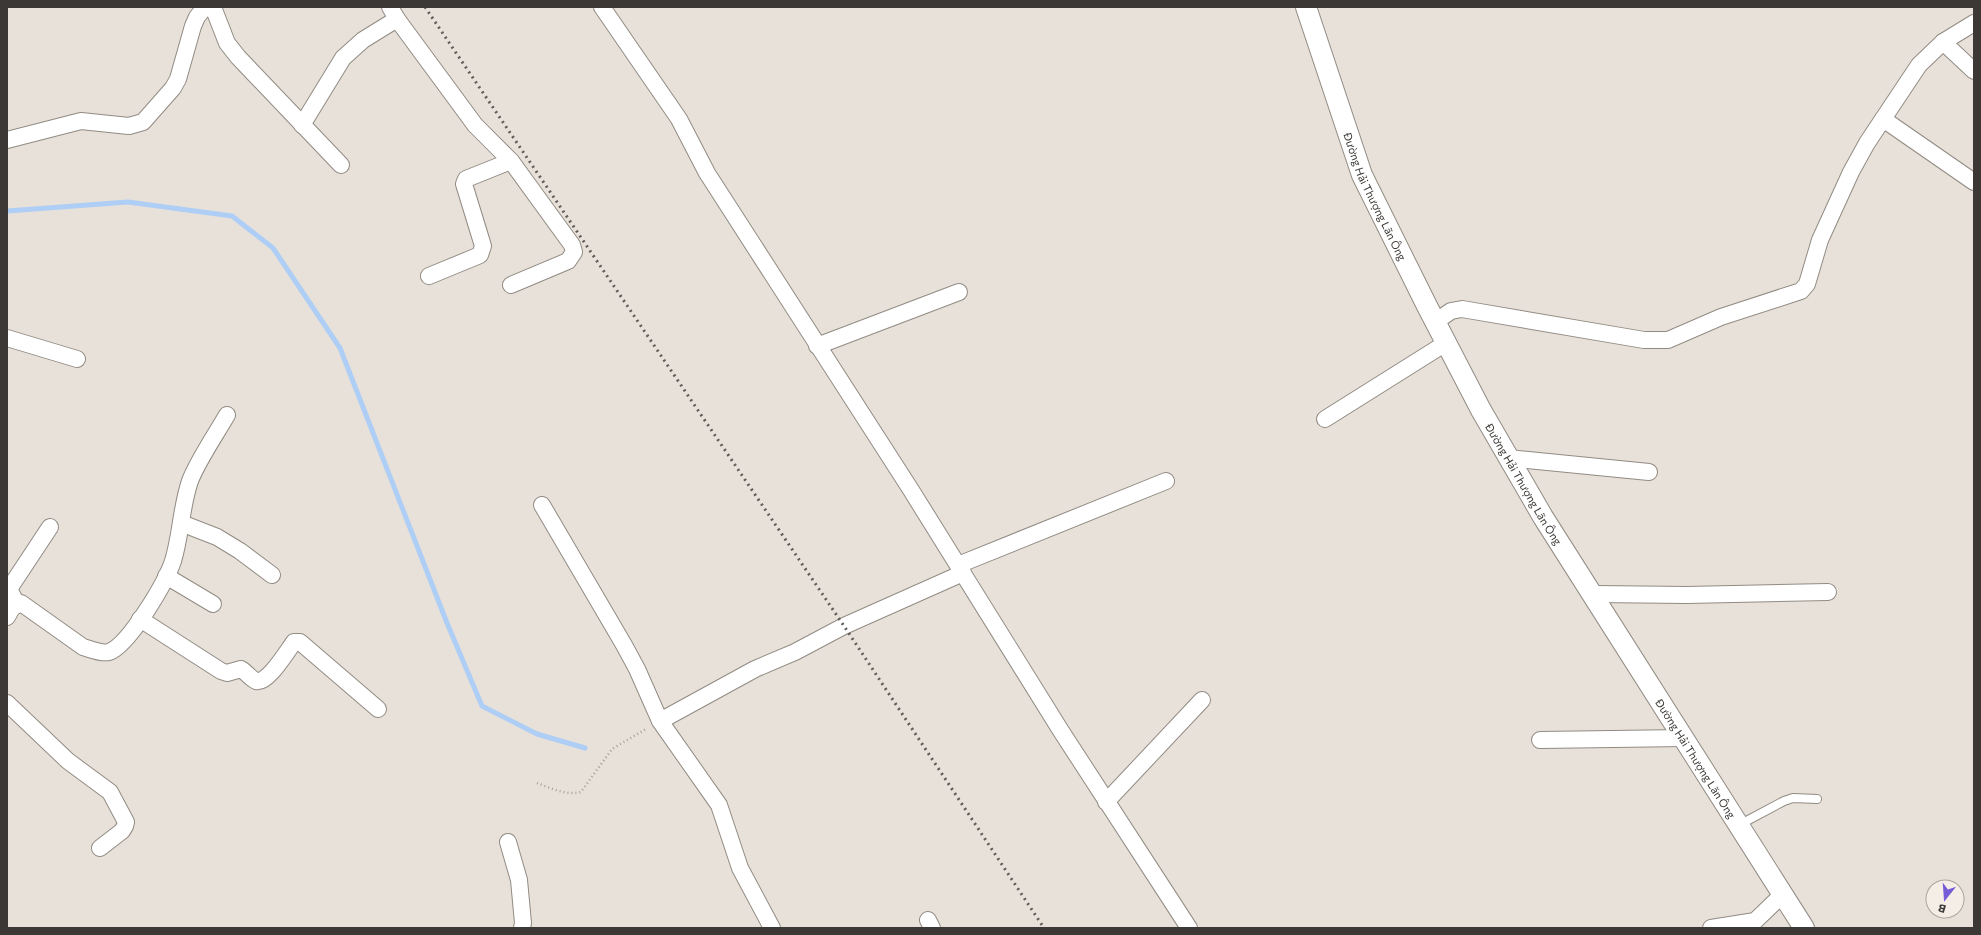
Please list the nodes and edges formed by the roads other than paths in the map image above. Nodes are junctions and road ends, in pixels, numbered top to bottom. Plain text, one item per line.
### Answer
1 (205, 7) edge
2 (213, 7) edge
3 (602, 7) edge
4 (1306, 7) edge
5 (394, 13) edge
6 (1974, 23) edge
7 (1943, 42) junction
8 (1974, 70) edge
9 (1883, 119) junction
10 (302, 125) junction
11 (7, 140) edge
12 (511, 162) junction
13 (341, 165) dead end
14 (1974, 182) edge
15 (429, 276) dead end
16 (511, 285) dead end
17 (959, 292) dead end
18 (1435, 322) junction
19 (7, 338) edge
20 (1446, 343) junction
21 (817, 346) junction
22 (77, 359) dead end
23 (227, 415) dead end
24 (1325, 419) dead end
25 (1508, 458) junction
26 (1649, 472) dead end
27 (1166, 481) dead end
28 (542, 505) dead end
29 (181, 523) junction
30 (50, 527) dead end
31 (960, 569) junction
32 (272, 575) dead end
33 (166, 576) junction
34 (1828, 592) dead end
35 (1593, 594) junction
36 (17, 604) junction
37 (213, 604) dead end
38 (7, 617) edge
39 (140, 620) junction
40 (1202, 700) dead end
41 (7, 703) edge
42 (378, 709) dead end
43 (660, 722) junction
44 (1685, 738) junction
45 (1540, 740) dead end
46 (1817, 799) dead end
47 (1106, 802) junction
48 (1739, 825) junction
49 (508, 842) dead end
50 (100, 848) dead end
51 (1783, 894) junction
52 (522, 928) edge
53 (772, 928) edge
54 (1189, 928) edge
55 (1711, 928) edge
56 (1804, 928) edge

1 - 11 street
2 - 10 street
3 - 21 street
4 - 18 street, Đường Hải Thượng Lãn Ông
5 - 10 street
5 - 12 street
6 - 7 street
7 - 8 street
7 - 9 street
9 - 14 street
9 - 18 street
10 - 13 street
12 - 15 street
12 - 16 street
17 - 21 street
18 - 20 street, Đường Hải Thượng Lãn Ông
19 - 22 street
20 - 24 street
20 - 25 street, Đường Hải Thượng Lãn Ông
21 - 31 street
23 - 29 street
25 - 26 street
25 - 35 street, Đường Hải Thượng Lãn Ông
27 - 31 street
28 - 43 street
29 - 32 street
29 - 33 street
30 - 36 street
31 - 43 street
31 - 47 street
33 - 37 street
33 - 39 street
34 - 35 street
35 - 44 street, Đường Hải Thượng Lãn Ông
36 - 38 street
36 - 39 street
39 - 42 street
40 - 47 street
41 - 50 street
43 - 53 street
44 - 45 street
44 - 48 street, Đường Hải Thượng Lãn Ông
46 - 48 lane
47 - 54 street
48 - 51 street, Đường Hải Thượng Lãn Ông
49 - 52 street
51 - 55 street
51 - 56 street, Đường Hải Thượng Lãn Ông

